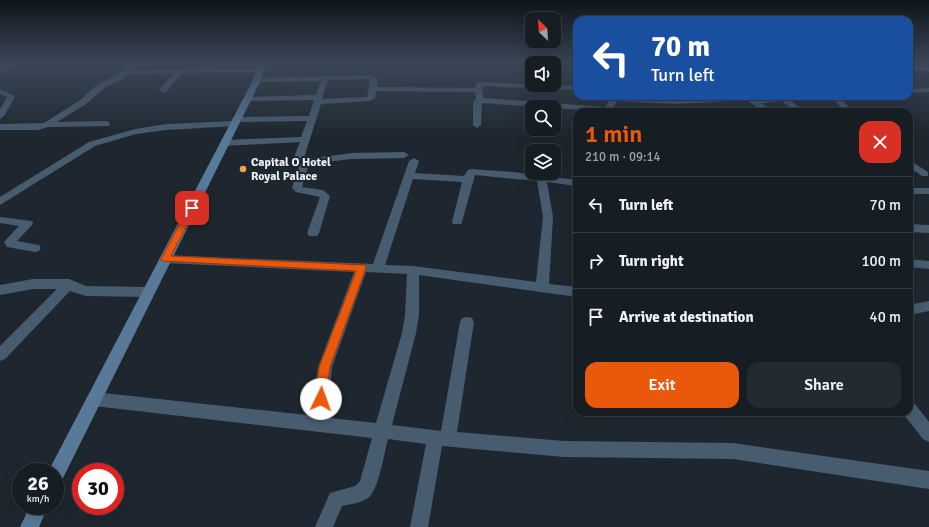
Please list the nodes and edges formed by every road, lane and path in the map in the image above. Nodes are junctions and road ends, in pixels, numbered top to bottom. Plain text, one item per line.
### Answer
1 (99, 88) edge
2 (165, 88) edge
3 (252, 88) edge
4 (322, 88) edge
5 (497, 88) edge
6 (373, 89) joint
7 (573, 89) edge
8 (163, 90) dead end
9 (478, 90) joint
10 (929, 90) edge
11 (0, 91) edge
12 (913, 91) edge
13 (532, 95) junction
14 (247, 99) junction
15 (319, 100) junction
16 (480, 100) junction
17 (651, 100) edge
18 (712, 100) edge
19 (751, 100) edge
20 (785, 100) edge
21 (838, 100) edge
22 (594, 108) edge
23 (762, 108) edge
24 (796, 108) edge
25 (846, 108) edge
26 (0, 116) edge
27 (313, 118) junction
28 (236, 122) junction
29 (47, 124) junction
30 (106, 124) dead end
31 (477, 125) dead end
32 (0, 127) edge
33 (306, 139) junction
34 (224, 143) junction
35 (404, 155) dead end
36 (306, 161) junction
37 (414, 161) dead end
38 (913, 166) edge
39 (409, 176) junction
40 (928, 176) edge
41 (525, 177) edge
42 (468, 179) junction
43 (541, 180) edge
44 (555, 180) edge
45 (573, 182) edge
46 (913, 191) edge
47 (929, 191) edge
48 (0, 202) edge
49 (0, 220) edge
50 (457, 222) dead end
51 (913, 228) edge
52 (929, 229) edge
53 (313, 233) dead end
54 (35, 248) dead end
55 (165, 259) junction
56 (913, 263) edge
57 (929, 265) edge
58 (361, 268) junction
59 (378, 268) junction
60 (413, 270) junction
61 (69, 284) junction
62 (542, 288) junction
63 (0, 290) edge
64 (149, 292) junction
65 (573, 292) edge
66 (929, 306) edge
67 (913, 309) edge
68 (467, 322) dead end
69 (0, 354) edge
70 (94, 399) junction
71 (913, 414) edge
72 (312, 424) junction
73 (381, 431) junction
74 (929, 434) edge
75 (441, 438) junction
76 (62, 463) edge
77 (929, 480) edge
78 (35, 515) edge
79 (422, 526) edge
80 (29, 527) edge
81 (324, 527) edge

1 - 29 street
2 - 8 street
3 - 14 street
4 - 15 street
5 - 13 street
6 - 9 street
6 - 15 street
7 - 13 street
9 - 16 street
10 - 12 street
11 - 26 street
13 - 16 street
13 - 22 street
14 - 15 street
14 - 28 street
15 - 27 street
16 - 31 street
17 - 18 street
19 - 23 street
20 - 24 street
21 - 25 street
27 - 28 street
27 - 33 street
28 - 34 street
28 - 48 street
29 - 30 street
29 - 32 street
33 - 34 street
33 - 36 street
34 - 55 street
35 - 36 street
36 - 53 street
37 - 39 street
38 - 40 street
39 - 42 street
39 - 59 street
41 - 42 street
42 - 50 street
43 - 62 street
44 - 45 street
46 - 47 street
49 - 54 street
51 - 52 street
55 - 58 street
55 - 64 street
56 - 57 street
58 - 59 street
58 - 72 street
59 - 60 street
60 - 62 street
60 - 73 street
61 - 63 street
61 - 64 street
61 - 69 street
62 - 65 street
64 - 70 street
66 - 67 street
68 - 75 street
70 - 72 street
70 - 76 street
71 - 74 street
72 - 73 street
73 - 75 street
73 - 81 street
75 - 77 street
75 - 79 street
78 - 80 street

